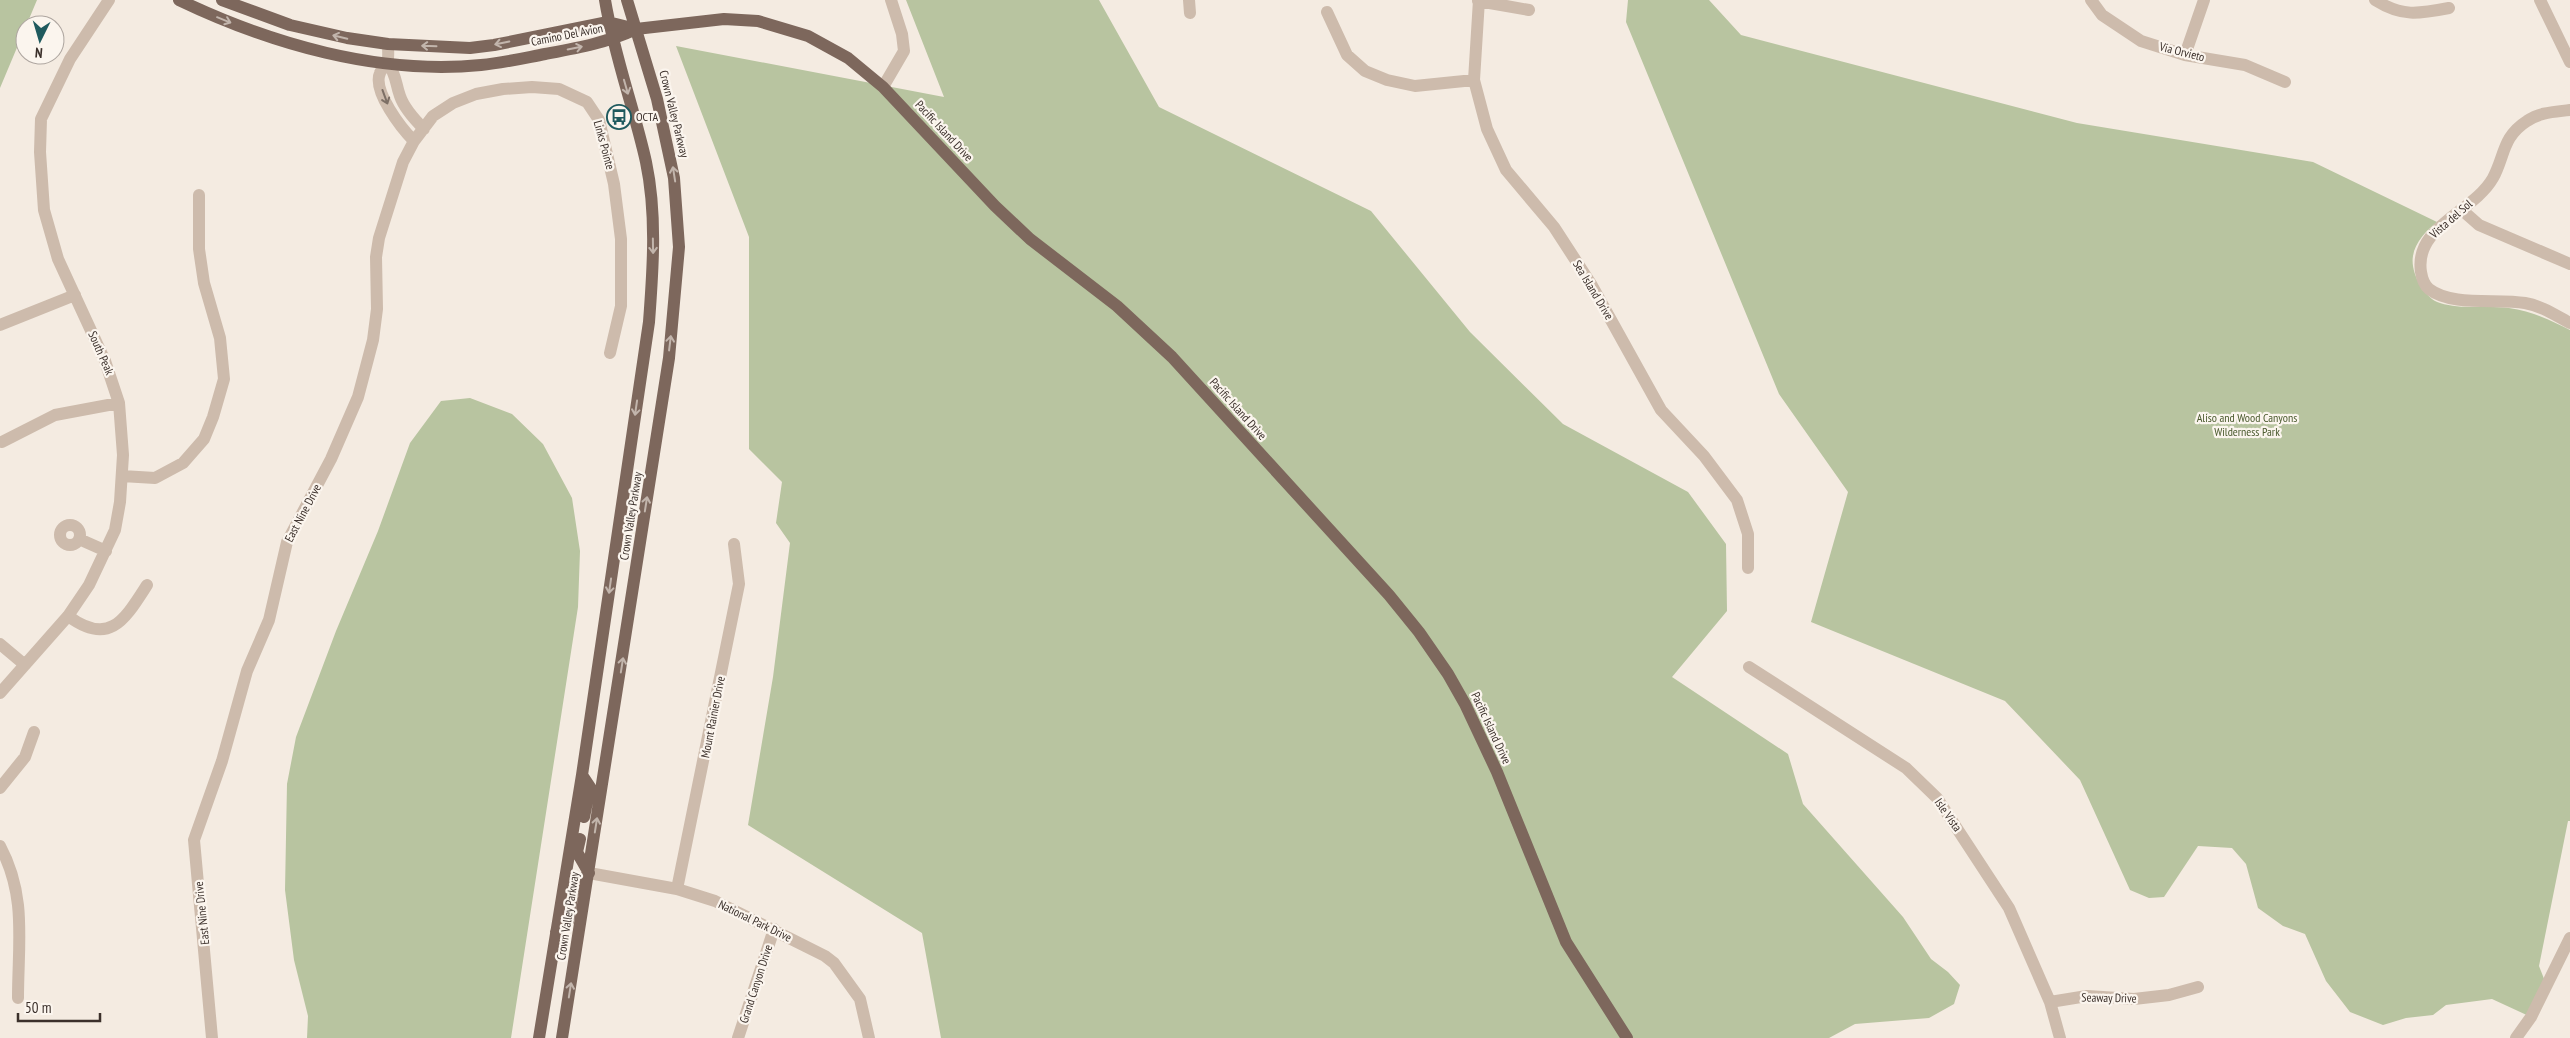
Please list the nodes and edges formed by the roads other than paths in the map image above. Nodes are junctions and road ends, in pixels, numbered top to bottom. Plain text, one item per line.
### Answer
1 (109, 0) edge
2 (179, 0) edge
3 (222, 0) edge
4 (605, 0) edge
5 (627, 0) edge
6 (891, 0) edge
7 (2091, 0) edge
8 (2204, 0) edge
9 (2375, 0) edge
10 (2540, 0) edge
11 (1478, 1) edge
12 (2448, 8) dead end
13 (1529, 10) dead end
14 (1327, 12) dead end
15 (608, 22) junction
16 (636, 29) junction
17 (613, 40) junction
18 (388, 44) junction
19 (2185, 55) junction
20 (2570, 62) edge
21 (388, 63) junction
22 (1474, 80) junction
23 (2285, 82) dead end
24 (883, 87) junction
25 (408, 108) junction
26 (2570, 110) edge
27 (394, 118) junction
28 (424, 129) junction
29 (414, 141) junction
30 (199, 195) dead end
31 (2462, 210) junction
32 (2570, 264) edge
33 (75, 295) junction
34 (2570, 323) edge
35 (0, 325) edge
36 (610, 353) dead end
37 (119, 403) junction
38 (2, 442) dead end
39 (122, 476) junction
40 (79, 539) dead end
41 (734, 544) dead end
42 (106, 551) junction
43 (1748, 568) dead end
44 (147, 585) dead end
45 (68, 616) junction
46 (0, 644) edge
47 (25, 665) junction
48 (1749, 667) dead end
49 (0, 694) edge
50 (34, 732) dead end
51 (582, 775) junction
52 (0, 788) edge
53 (0, 846) edge
54 (588, 873) junction
55 (678, 889) junction
56 (774, 929) junction
57 (556, 932) junction
58 (2570, 938) edge
59 (2198, 988) dead end
60 (18, 998) dead end
61 (2050, 1002) junction
62 (212, 1038) edge
63 (539, 1038) edge
64 (562, 1038) edge
65 (738, 1038) edge
66 (869, 1038) edge
67 (1627, 1038) edge
68 (2060, 1038) edge
69 (2516, 1038) edge

1 - 33 street, South Peak
2 -> 21 main road, Camino Del Avion
18 -> 3 main road, Camino Del Avion
4 - 15 main road, Crown Valley Parkway
5 - 16 main road, Crown Valley Parkway
6 - 24 street
7 - 19 street, Via Orvieto
8 - 19 street
9 - 12 street
10 - 20 street
11 - 13 street
11 - 22 street, Sea Island Drive
14 - 22 street
15 - 16 main road, Camino Del Avion
15 - 17 main road, Crown Valley Parkway
15 -> 18 main road, Camino Del Avion
16 - 17 main road, Camino Del Avion
16 - 24 main road, Pacific Island Drive
54 -> 16 main road, Crown Valley Parkway
21 -> 17 main road, Camino Del Avion
17 -> 51 main road, Crown Valley Parkway
18 - 21 street
19 - 23 street, Via Orvieto
21 - 25 street
21 -> 27 street
22 - 43 street, Sea Island Drive
24 - 67 main road, Pacific Island Drive
25 - 27 street
25 - 28 street
26 - 31 street, Vista del Sol
27 - 29 street
28 - 29 street, Links Pointe
28 - 36 street, Links Pointe
29 - 62 street, East Nine Drive
30 - 39 street
31 - 32 street
31 - 34 street, Vista del Sol
33 - 35 street
33 - 37 street, South Peak
37 - 38 street
37 - 39 street, South Peak
39 - 42 street, South Peak
40 - 42 street
41 - 55 street, Mount Rainier Drive
42 - 45 street, South Peak
44 - 45 street
45 - 47 street, South Peak
46 - 47 street
47 - 49 street, South Peak
48 - 61 street, Isle Vista
50 - 52 street
51 - 54 main road
51 - 57 main road, Crown Valley Parkway
53 - 60 street
54 - 55 street, National Park Drive
54 - 57 main road
64 -> 54 main road, Crown Valley Parkway
55 - 56 street, National Park Drive
56 - 65 street, Grand Canyon Drive
56 - 66 street, National Park Drive
57 - 63 main road, Crown Valley Parkway
58 - 69 street
59 - 61 street, Seaway Drive
61 - 68 street, Isle Vista

